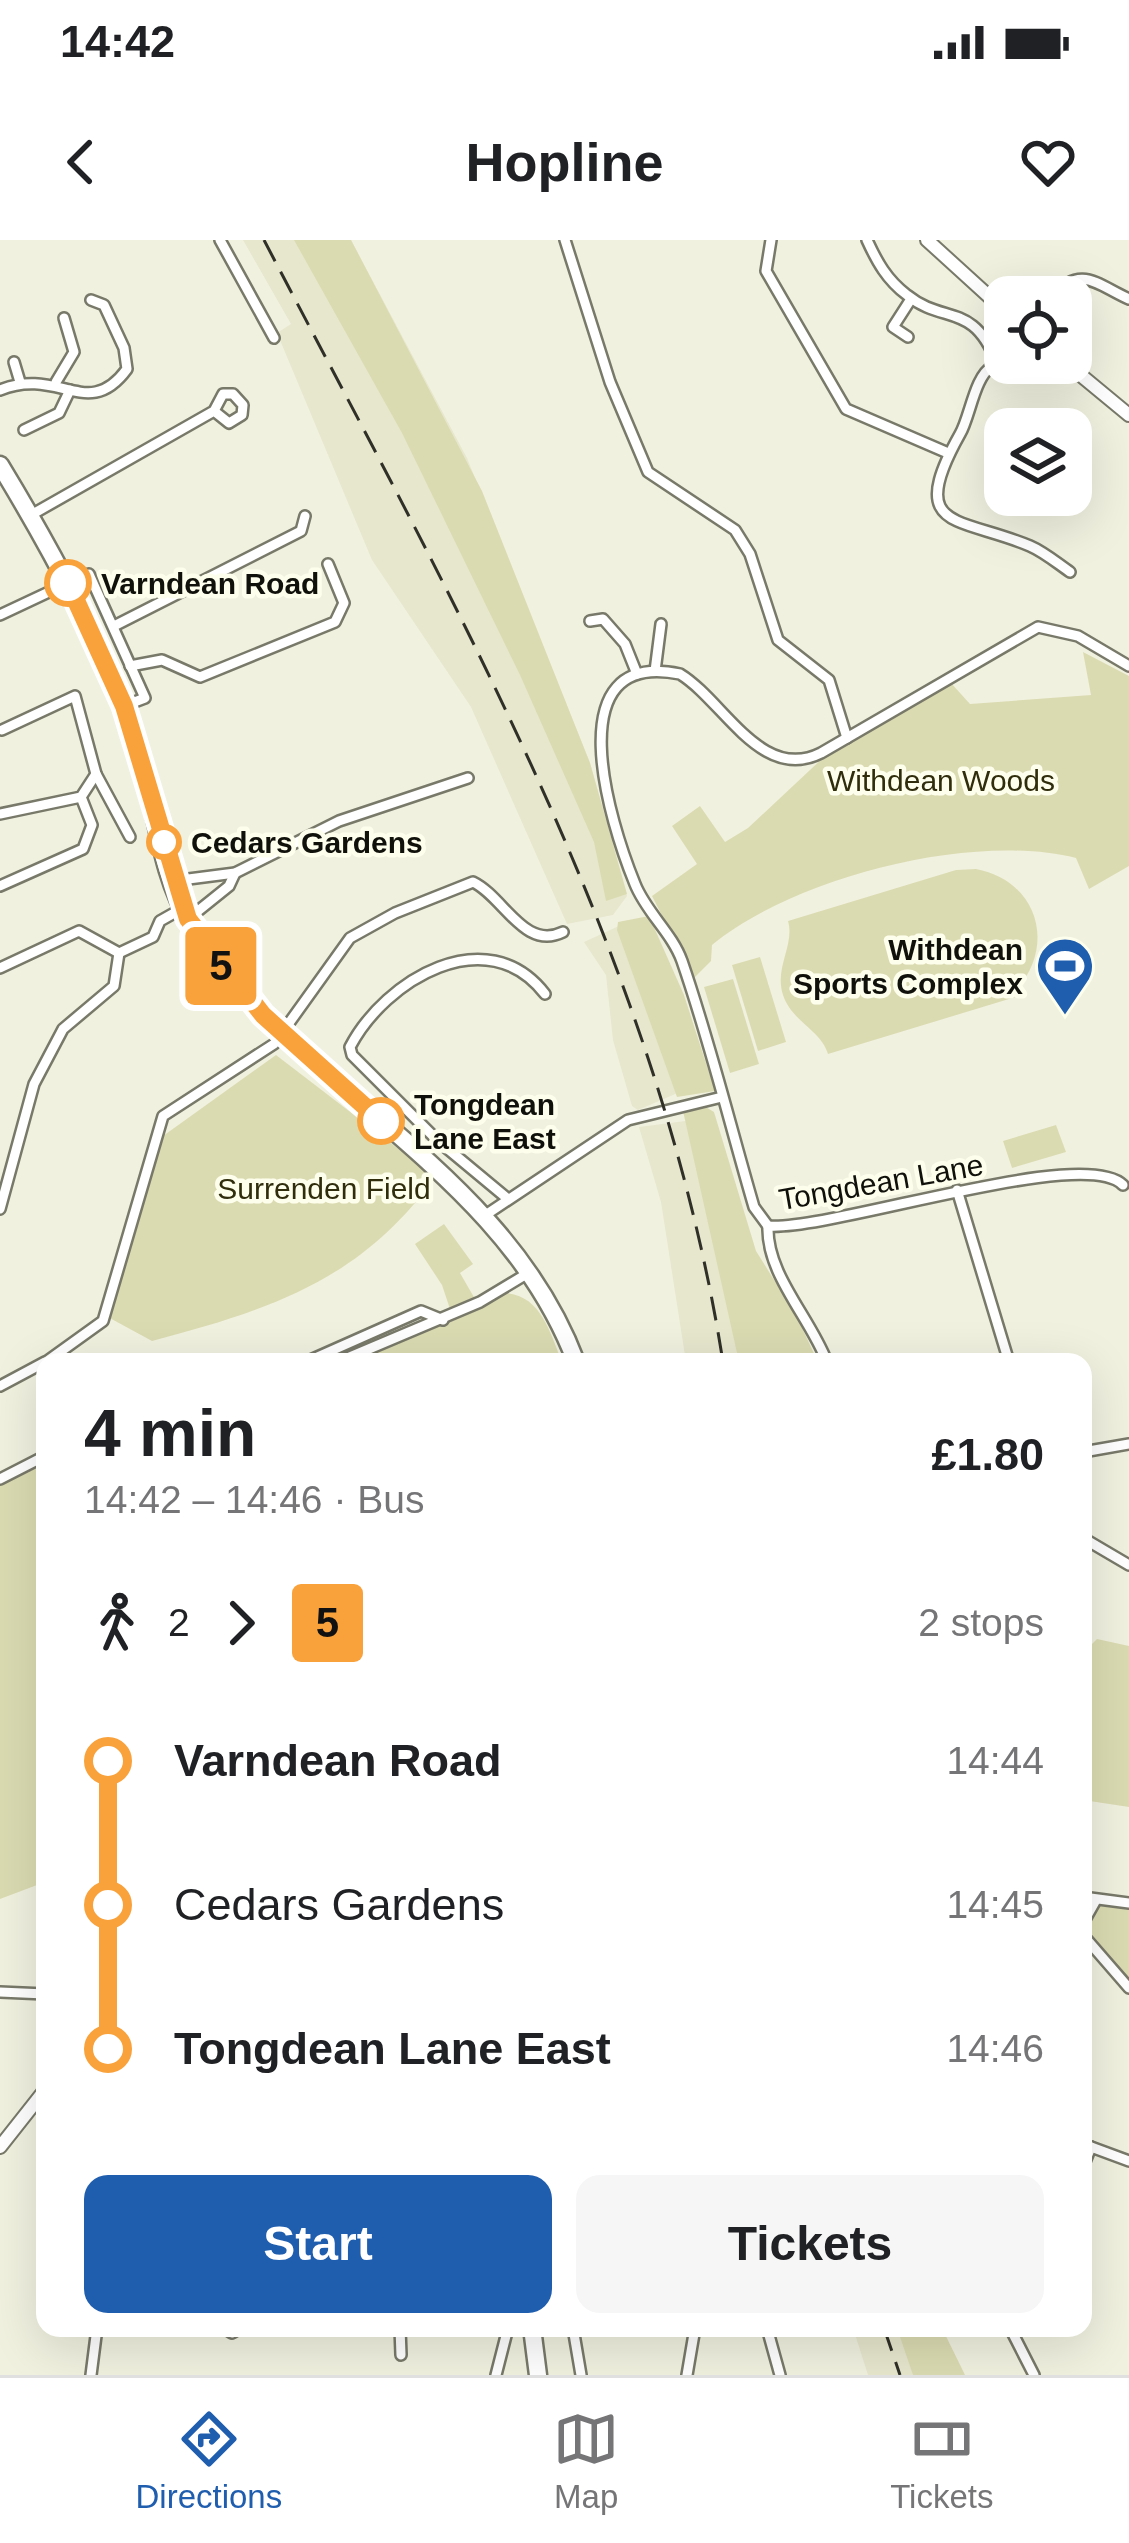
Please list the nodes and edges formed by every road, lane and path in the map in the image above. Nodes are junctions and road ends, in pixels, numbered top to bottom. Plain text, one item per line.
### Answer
1 (220, 240) edge
2 (565, 240) edge
3 (771, 240) edge
4 (867, 240) edge
5 (927, 240) edge
6 (1092, 280) edge
7 (984, 292) edge
8 (911, 299) junction
9 (1129, 299) edge
10 (91, 300) dead end
11 (64, 318) dead end
12 (908, 337) dead end
13 (274, 338) dead end
14 (984, 341) edge
15 (14, 362) dead end
16 (984, 375) edge
17 (20, 382) junction
18 (56, 382) junction
19 (1091, 384) edge
20 (0, 390) edge
21 (70, 390) junction
22 (214, 411) dead end
23 (1129, 415) edge
24 (24, 430) dead end
25 (948, 453) junction
26 (0, 465) edge
27 (31, 515) junction
28 (305, 516) dead end
29 (328, 563) dead end
30 (1070, 572) dead end
31 (88, 574) dead end
32 (68, 583) junction
33 (0, 616) edge
34 (590, 620) dead end
35 (661, 624) dead end
36 (114, 626) junction
37 (130, 666) junction
38 (1129, 666) edge
39 (655, 671) junction
40 (637, 674) junction
41 (124, 706) junction
42 (2, 730) edge
43 (847, 738) junction
44 (96, 774) junction
45 (468, 778) dead end
46 (80, 797) junction
47 (0, 814) edge
48 (130, 837) dead end
49 (235, 874) junction
50 (173, 880) junction
51 (0, 886) edge
52 (185, 913) junction
53 (562, 932) dead end
54 (119, 953) junction
55 (0, 968) edge
56 (545, 994) dead end
57 (283, 1035) junction
58 (723, 1099) junction
59 (1126, 1182) edge
60 (957, 1190) junction
61 (508, 1199) junction
62 (1129, 1199) edge
63 (0, 1209) edge
64 (487, 1214) junction
65 (768, 1226) junction
66 (530, 1271) junction
67 (443, 1319) junction
68 (58, 1353) edge
69 (326, 1353) edge
70 (360, 1353) edge
71 (571, 1353) edge
72 (821, 1353) edge
73 (1006, 1353) edge
74 (36, 1367) edge
75 (0, 1386) edge
76 (1129, 1444) edge
77 (1092, 1450) edge
78 (36, 1461) edge
79 (0, 1479) edge
80 (1092, 1543) edge
81 (1129, 1565) edge
82 (1092, 1899) edge
83 (1096, 1900) junction
84 (1129, 1903) edge
85 (1092, 1907) edge
86 (1092, 1945) edge
87 (1129, 1988) edge
88 (0, 1992) edge
89 (36, 1994) edge
90 (36, 2101) edge
91 (0, 2147) edge
92 (1092, 2147) edge
93 (1129, 2161) edge
94 (96, 2337) edge
95 (400, 2337) edge
96 (506, 2337) edge
97 (533, 2337) edge
98 (575, 2337) edge
99 (693, 2337) edge
100 (769, 2337) edge
101 (1015, 2337) edge
102 (400, 2355) dead end
103 (91, 2375) edge
104 (496, 2375) edge
105 (538, 2375) edge
106 (581, 2375) edge
107 (687, 2375) edge
108 (780, 2375) edge
109 (1034, 2375) edge

1 - 13 street
2 - 43 street
3 - 25 street
4 - 8 street
5 - 7 street
6 - 9 street
8 - 12 street
8 - 14 street
10 - 21 street
11 - 18 street
15 - 17 street
16 - 25 street
17 - 18 street
17 - 20 street
18 - 21 street
19 - 23 street
21 - 24 street
22 - 27 street
25 - 30 street
26 - 27 highway
27 - 32 highway
28 - 36 street
29 - 37 street
31 - 36 street
32 - 33 street
32 - 41 highway
34 - 40 street
35 - 39 street
36 - 37 street
37 - 41 street
38 - 43 street
39 - 40 street
39 - 43 street
40 - 58 street, Tongdean Lane
41 - 50 highway
42 - 44 street
44 - 46 street
44 - 48 street
45 - 49 street
46 - 47 street
46 - 51 street
49 - 50 street
49 - 52 street
50 - 52 highway
52 - 54 street
52 - 57 highway
53 - 57 street
54 - 55 street
54 - 63 street
56 - 61 street
57 - 64 highway
57 - 68 street
58 - 61 street
58 - 65 street, Tongdean Lane
59 - 60 street, Tongdean Lane
59 - 62 street
60 - 65 street, Tongdean Lane
60 - 73 street
61 - 64 street
64 - 66 highway
65 - 72 street
66 - 67 street
66 - 71 highway
67 - 69 street
67 - 70 street
74 - 75 street
76 - 77 street
78 - 79 street
80 - 81 street
82 - 83 street
83 - 84 street
83 - 85 street
86 - 87 street
88 - 89 street
90 - 91 street
92 - 93 street
94 - 103 street
95 - 102 street
96 - 104 street
97 - 105 highway
98 - 106 street
99 - 107 street
100 - 108 street
101 - 109 street

